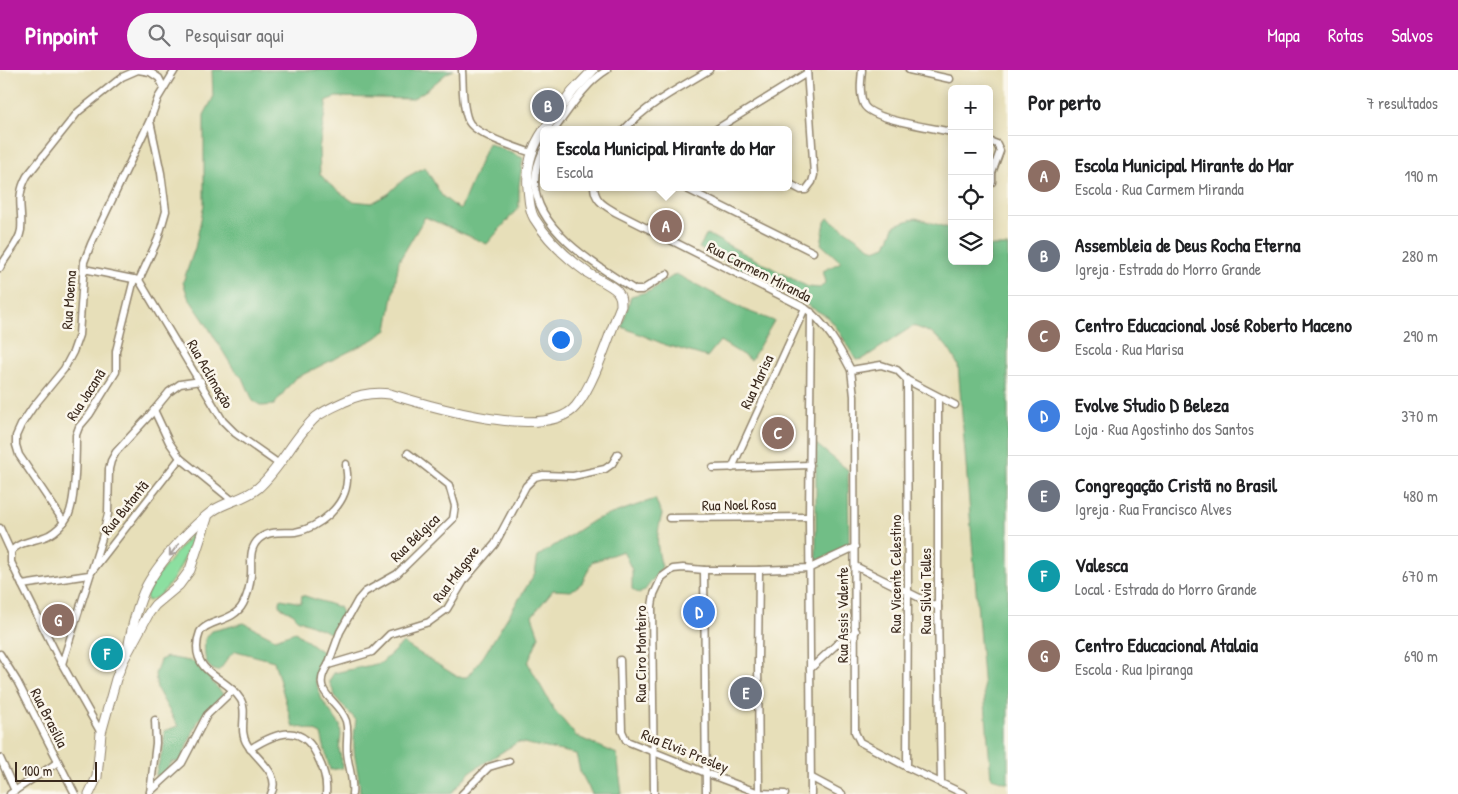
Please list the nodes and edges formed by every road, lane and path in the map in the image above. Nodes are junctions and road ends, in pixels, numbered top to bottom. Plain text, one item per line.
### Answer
1 (175, 70) edge
2 (462, 70) edge
3 (593, 70) edge
4 (607, 70) edge
5 (709, 70) edge
6 (862, 70) edge
7 (909, 70) edge
8 (807, 71) edge
9 (950, 79) dead end
10 (164, 88) junction
11 (150, 120) junction
12 (548, 126) edge
13 (557, 126) edge
14 (627, 126) edge
15 (721, 126) edge
16 (948, 131) edge
17 (540, 138) edge
18 (993, 142) edge
19 (532, 154) junction
20 (540, 157) edge
21 (993, 170) edge
22 (792, 184) edge
23 (596, 191) edge
24 (691, 191) edge
25 (558, 232) junction
26 (551, 239) junction
27 (813, 252) dead end
28 (0, 268) edge
29 (84, 269) junction
30 (667, 274) dead end
31 (137, 280) junction
32 (808, 310) junction
33 (851, 370) junction
34 (907, 380) junction
35 (201, 381) junction
36 (938, 397) junction
37 (955, 405) dead end
38 (154, 410) junction
39 (408, 453) dead end
40 (618, 454) dead end
41 (180, 458) junction
42 (279, 464) junction
43 (346, 464) dead end
44 (810, 465) junction
45 (713, 468) dead end
46 (732, 468) junction
47 (232, 501) junction
48 (208, 515) junction
49 (809, 517) junction
50 (669, 518) dead end
51 (64, 522) junction
52 (0, 528) edge
53 (855, 547) junction
54 (10, 552) junction
55 (855, 566) junction
56 (810, 568) junction
57 (704, 570) junction
58 (759, 570) junction
59 (89, 575) junction
60 (22, 585) junction
61 (908, 592) junction
62 (142, 597) junction
63 (155, 605) junction
64 (938, 606) junction
65 (856, 631) junction
66 (128, 649) junction
67 (0, 654) edge
68 (620, 660) dead end
69 (62, 664) junction
70 (328, 665) junction
71 (810, 669) junction
72 (233, 690) junction
73 (155, 720) dead end
74 (101, 733) junction
75 (250, 749) junction
76 (654, 753) junction
77 (0, 758) edge
78 (509, 761) dead end
79 (58, 762) junction
80 (907, 767) junction
81 (706, 773) junction
82 (812, 778) junction
83 (941, 784) junction
84 (13, 792) edge
85 (150, 793) edge
86 (75, 794) edge
87 (88, 794) edge
88 (271, 794) edge
89 (326, 794) edge
90 (352, 794) edge
91 (462, 794) edge
92 (654, 794) edge
93 (706, 794) edge
94 (760, 794) edge
95 (786, 794) edge
96 (811, 794) edge
97 (842, 794) edge
98 (964, 794) edge

1 - 10 street, Rua Moema
2 - 19 street
3 - 12 street
4 - 13 street
5 - 14 street
6 - 16 street
7 - 9 street
8 - 15 street
8 - 22 street
10 - 11 street, Rua Moema
10 - 28 street
11 - 29 street, Rua Moema
11 - 31 street, Rua Jacanã
17 - 19 street
18 - 21 street
19 - 26 street
20 - 25 street
23 - 32 street, Rua Carmem Miranda
24 - 27 street
25 - 26 street
25 - 30 street
26 - 42 street
29 - 31 street
29 - 51 street, Rua Moema
31 - 35 street, Rua Aclimação
31 - 51 street, Rua Jacanã
32 - 33 street, Rua Carmem Miranda
32 - 44 street
32 - 46 street, Rua Marisa
33 - 34 street
33 - 53 street, Rua Assis Valente
34 - 36 street
34 - 61 street, Rua Vicente Celestino
35 - 38 street
35 - 42 street, Rua Aclimação
36 - 37 street
36 - 64 street, Rua Silvia Telles
38 - 41 street
38 - 59 street
39 - 70 street, Rua Bélgica
40 - 70 street, Rua Malgaxe
41 - 47 street
41 - 59 street, Rua Butantã
42 - 47 street
43 - 72 street
44 - 46 street
44 - 49 street
45 - 46 street
47 - 48 street
48 -> 62 street
48 - 63 street
49 - 50 street, Rua Noel Rosa
49 - 56 street
51 - 54 street
52 - 54 street
53 - 55 street, Rua Assis Valente
53 - 56 street
54 - 60 street
55 - 61 street
55 - 65 street, Rua Assis Valente
56 - 58 street, Rua Ciro Monteiro
56 - 71 street
57 - 58 street, Rua Ciro Monteiro
57 - 76 street, Rua Ciro Monteiro
57 - 81 street
58 - 94 street
59 - 60 street
59 - 69 street
60 - 69 street
61 - 64 street
61 - 80 street, Rua Vicente Celestino
62 - 63 street
62 - 66 street
63 - 66 street
64 - 83 street, Rua Silvia Telles
65 - 71 street
65 - 80 street, Rua Assis Valente
66 - 74 street
67 - 79 street, Rua Brasília
68 - 76 street, Rua Elvis Presley
69 - 74 street
70 - 90 street
71 - 82 street
72 - 75 street
72 - 85 street
73 - 85 street
74 - 87 street
75 - 88 street
75 - 89 street
76 - 81 street, Rua Elvis Presley
76 - 92 street, Rua Ciro Monteiro
77 - 84 street
78 - 91 street
79 - 84 street
79 - 86 street, Rua Brasília
80 - 83 street, Rua Assis Valente
81 - 93 street
81 - 94 street, Rua Elvis Presley
82 - 96 street
82 - 97 street
83 - 98 street, Rua Assis Valente
94 - 95 street, Rua Elvis Presley

